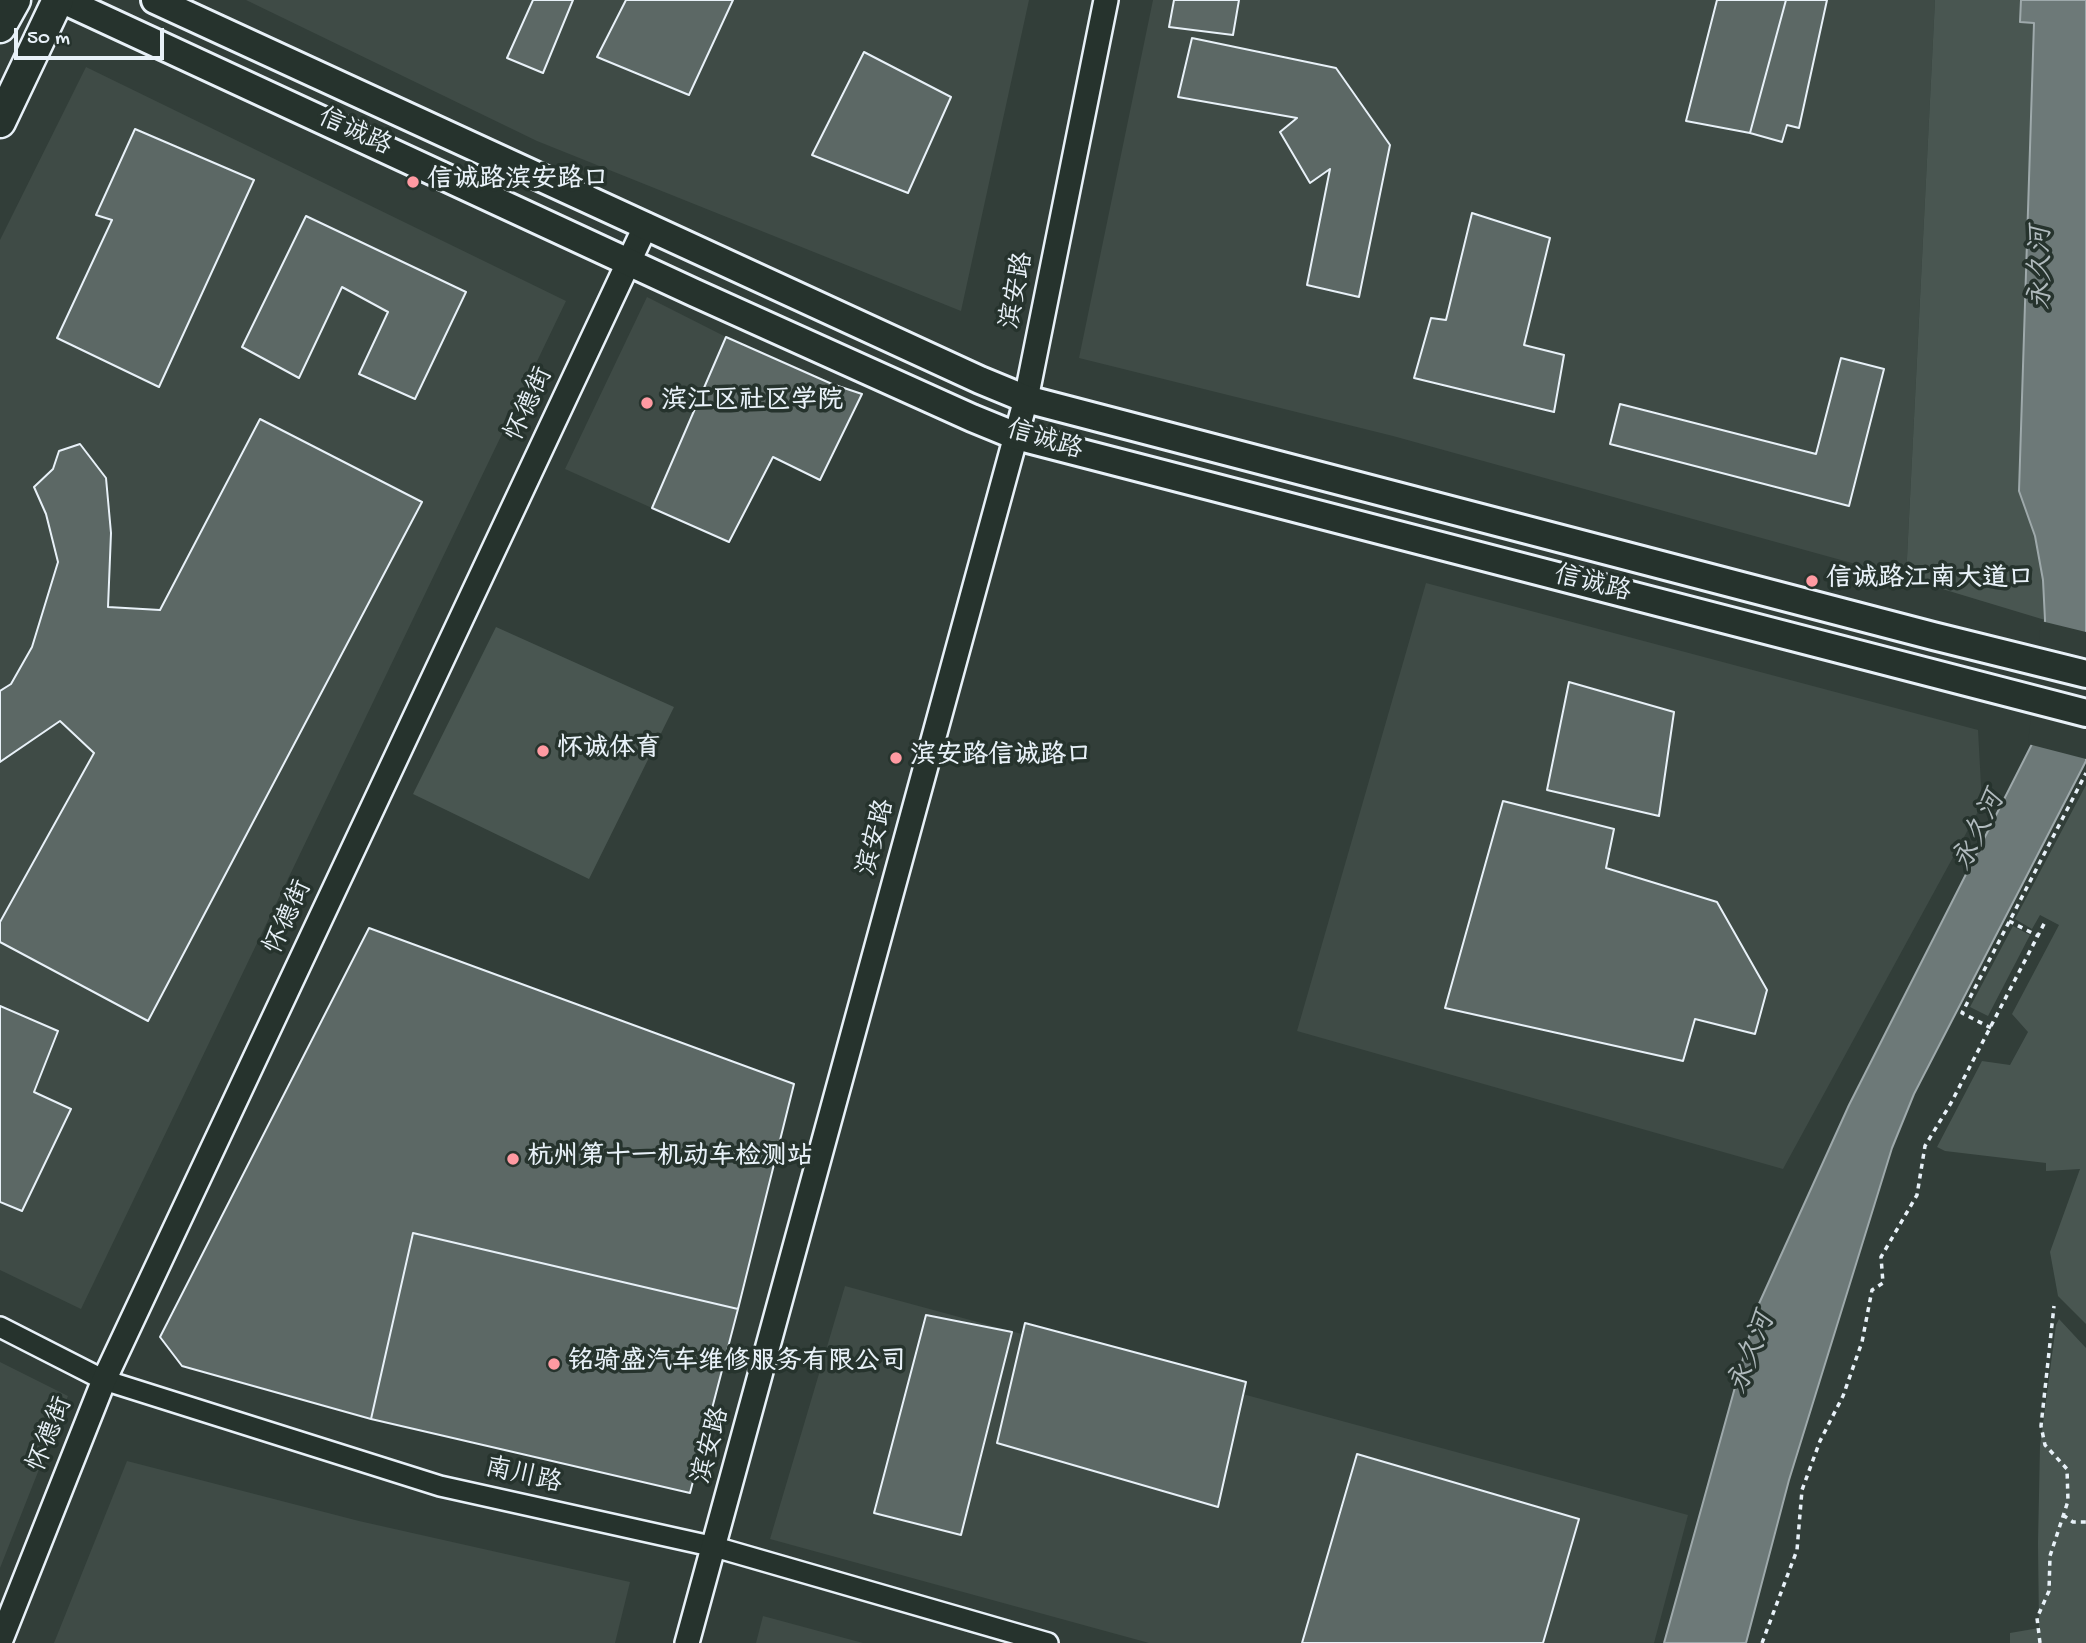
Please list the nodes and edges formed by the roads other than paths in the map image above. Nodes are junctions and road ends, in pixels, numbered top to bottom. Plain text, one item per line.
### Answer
1 (15, 0) edge
2 (60, 0) edge
3 (155, 0) edge
4 (1106, 0) edge
5 (0, 27) edge
6 (0, 122) edge
7 (646, 225) junction
8 (629, 261) junction
9 (1026, 399) junction
10 (1016, 436) junction
11 (2086, 674) edge
12 (2086, 713) edge
13 (0, 1327) edge
14 (104, 1380) junction
15 (715, 1548) junction
16 (0, 1642) edge
17 (687, 1643) edge
18 (1048, 1643) edge

1 - 5 main road
2 - 6 main road
2 - 8 main road, 信诚路
3 - 7 main road, 信诚路
4 - 9 street, 滨安路
7 - 8 street, 怀德街
7 - 9 main road, 信诚路
8 - 10 main road, 信诚路
8 - 14 street, 怀德街
9 - 10 street, 滨安路
9 - 11 main road, 信诚路
10 - 12 main road, 信诚路
10 - 15 street, 滨安路
13 - 14 street, 南川路
14 - 15 street, 南川路
14 - 16 street, 怀德街
15 - 17 street, 滨安路
15 - 18 street, 南川路

